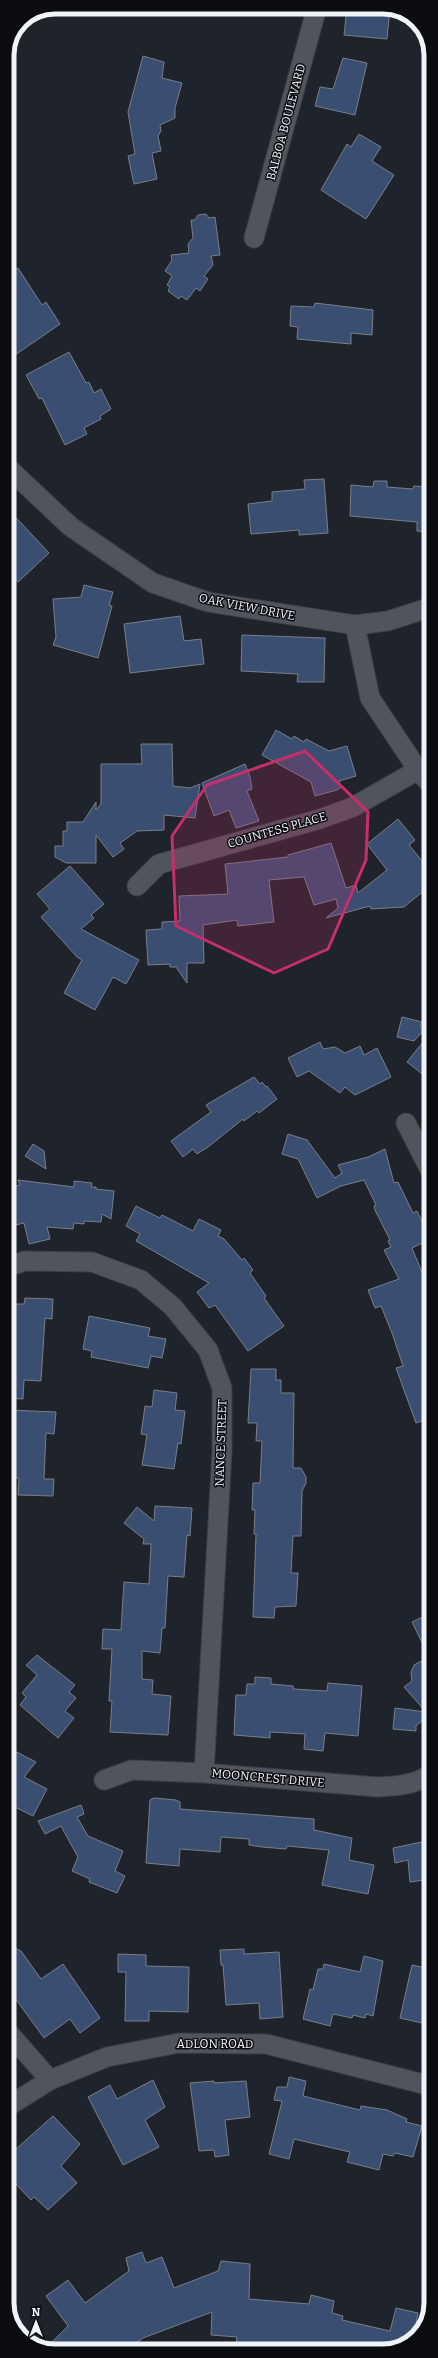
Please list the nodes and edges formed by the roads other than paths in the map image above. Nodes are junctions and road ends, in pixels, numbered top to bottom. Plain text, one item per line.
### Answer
1 (315, 14) edge
2 (254, 238) dead end
3 (14, 474) edge
4 (424, 609) edge
5 (355, 625) junction
6 (418, 770) junction
7 (424, 777) edge
8 (137, 886) dead end
9 (406, 1123) dead end
10 (424, 1158) edge
11 (14, 1265) edge
12 (204, 1773) junction
13 (424, 1779) edge
14 (104, 1780) dead end
15 (14, 2039) edge
16 (50, 2080) junction
17 (424, 2084) edge
18 (14, 2103) edge

1 - 2 street, BALBOA BOULEVARD
3 - 5 street, OAK VIEW DRIVE
4 - 5 street, OAK VIEW DRIVE
5 - 6 street
6 - 7 street
6 - 8 street, COUNTESS PLACE
9 - 10 street
11 - 12 street, NANCE STREET
12 - 13 street, MOONCREST DRIVE
12 - 14 street, MOONCREST DRIVE
15 - 16 street
16 - 17 street, ADLON ROAD
16 - 18 street, ADLON ROAD

